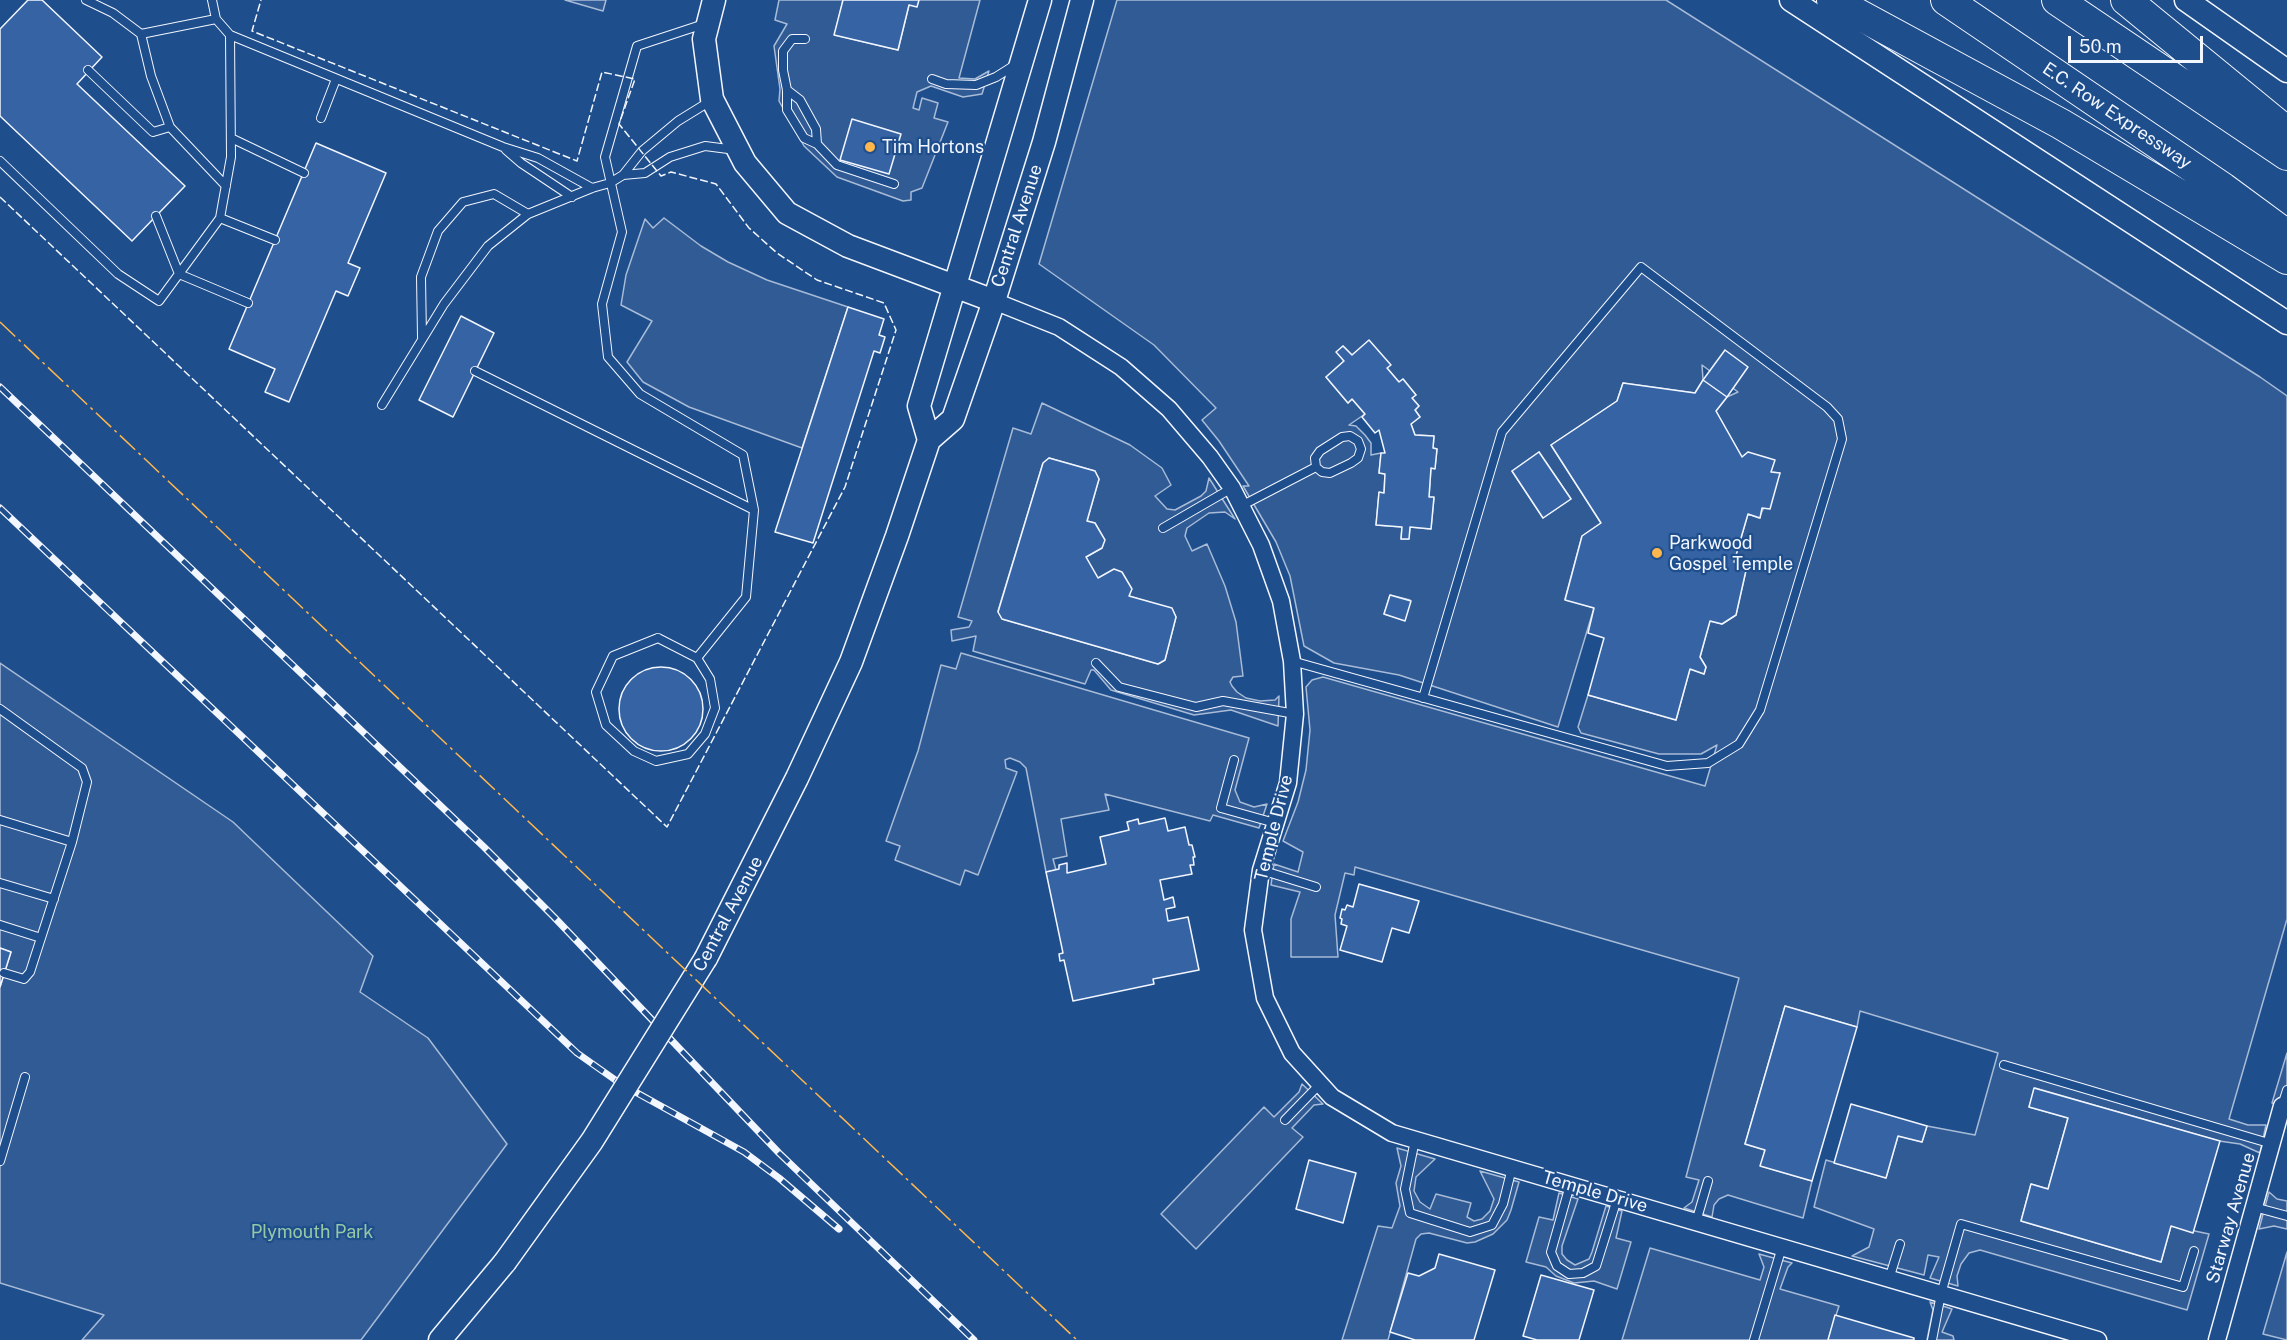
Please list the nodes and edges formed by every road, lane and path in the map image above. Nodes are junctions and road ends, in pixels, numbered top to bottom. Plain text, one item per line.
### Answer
1 (86, 0) edge
2 (212, 0) edge
3 (714, 0) edge
4 (1040, 0) edge
5 (1082, 0) edge
6 (1791, 0) edge
7 (1832, 0) edge
8 (1946, 0) edge
9 (2057, 0) edge
10 (2126, 0) edge
11 (2186, 0) edge
12 (216, 19) junction
13 (707, 23) junction
14 (141, 34) junction
15 (230, 35) junction
16 (806, 39) dead end
17 (1020, 62) junction
18 (88, 70) dead end
19 (2287, 70) edge
20 (336, 79) junction
21 (932, 79) dead end
22 (788, 90) junction
23 (712, 99) junction
24 (321, 118) dead end
25 (170, 127) junction
26 (2287, 132) edge
27 (231, 138) junction
28 (817, 144) junction
29 (503, 147) junction
30 (738, 151) junction
31 (2287, 155) edge
32 (0, 161) edge
33 (304, 173) dead end
34 (623, 175) junction
35 (610, 183) junction
36 (894, 184) dead end
37 (226, 186) junction
38 (592, 188) junction
39 (572, 196) junction
40 (528, 214) junction
41 (156, 216) dead end
42 (220, 218) junction
43 (2287, 235) edge
44 (275, 240) dead end
45 (2287, 259) edge
46 (179, 274) junction
47 (954, 287) junction
48 (994, 301) junction
49 (248, 303) dead end
50 (2287, 323) edge
51 (423, 338) junction
52 (475, 371) dead end
53 (382, 405) dead end
54 (928, 440) junction
55 (1316, 467) junction
56 (1232, 488) junction
57 (1241, 506) junction
58 (754, 510) junction
59 (1163, 528) dead end
60 (697, 658) junction
61 (1292, 661) junction
62 (1096, 663) dead end
63 (1424, 698) junction
64 (0, 710) edge
65 (1295, 714) junction
66 (1234, 760) dead end
67 (0, 820) edge
68 (1275, 823) junction
69 (72, 842) junction
70 (1261, 870) junction
71 (0, 883) edge
72 (1316, 887) dead end
73 (54, 899) junction
74 (0, 925) edge
75 (41, 938) junction
76 (4, 973) dead end
77 (2004, 1065) dead end
78 (25, 1077) dead end
79 (1320, 1084) junction
80 (2285, 1098) edge
81 (1285, 1120) dead end
82 (1415, 1140) junction
83 (2272, 1144) junction
84 (0, 1161) edge
85 (1512, 1168) junction
86 (1708, 1181) dead end
87 (1570, 1185) junction
88 (1617, 1199) junction
89 (2254, 1207) junction
90 (2287, 1216) edge
91 (1696, 1222) junction
92 (1900, 1244) dead end
93 (1782, 1247) junction
94 (2194, 1251) dead end
95 (1889, 1279) junction
96 (1941, 1294) junction
97 (2069, 1336) edge
98 (440, 1340) edge
99 (1754, 1340) edge
100 (1932, 1340) edge
101 (2098, 1340) edge
102 (2217, 1340) edge

1 - 14 lane
2 - 12 lane
3 - 13 street, Temple Drive
4 - 17 street
5 - 48 street, Central Avenue
6 - 50 street
7 - 45 highway
8 - 43 highway, E.C. Row Expressway
9 - 31 highway
10 - 26 highway
11 - 19 street
12 - 14 lane
12 - 15 lane
13 - 23 street, Temple Drive
13 - 35 lane
14 - 25 lane
15 - 20 lane
15 - 27 lane
16 - 22 lane
17 - 21 lane
17 - 47 street
18 - 25 lane
20 - 24 lane
20 - 29 lane
22 - 28 lane
22 - 28 lane
23 - 30 street, Temple Drive
23 - 34 lane
25 - 37 lane
27 - 33 lane
27 - 37 lane
28 - 36 lane
29 - 38 lane
29 - 39 lane
30 - 34 lane
30 - 47 street, Temple Drive
32 - 46 lane
34 - 35 lane
35 - 38 lane
35 - 58 lane
37 - 42 lane
38 - 39 lane
39 - 40 lane
40 - 51 lane
40 - 51 lane
41 - 46 lane
42 - 44 lane
42 - 46 lane
46 - 49 lane
47 - 48 street, Temple Drive
47 - 54 street
48 - 54 street, Central Avenue
48 - 56 street, Temple Drive
51 - 53 lane
52 - 58 lane
54 - 98 street, Central Avenue, bridge
55 - 55 lane
55 - 57 lane
56 - 57 street, Temple Drive
56 - 59 lane
57 - 61 street, Temple Drive
58 - 60 lane
60 - 60 lane
61 - 63 lane
61 - 65 street, Temple Drive
62 - 65 lane
63 - 63 lane
64 - 69 lane
65 - 68 street, Temple Drive
66 - 68 lane
67 - 69 lane
68 - 70 street, Temple Drive
69 - 73 lane
70 - 72 lane
70 - 79 street, Temple Drive
71 - 73 lane
73 - 75 lane
74 - 75 lane
75 - 76 lane
77 - 83 lane
78 - 84 lane
79 - 81 lane
79 - 82 street, Temple Drive
80 - 83 street, Starway Avenue
82 - 85 street, Temple Drive
82 - 85 lane
83 - 89 street, Starway Avenue
85 - 87 street, Temple Drive
86 - 91 lane
87 - 88 street, Temple Drive
87 - 88 lane
88 - 91 street, Temple Drive
89 - 90 lane
89 - 102 street, Starway Avenue
91 - 93 street, Temple Drive
92 - 95 lane
93 - 95 street, Temple Drive
93 - 99 lane
94 - 96 lane
95 - 96 street, Temple Drive
96 - 97 street, Temple Drive
96 - 100 lane
97 - 101 street, Temple Drive

